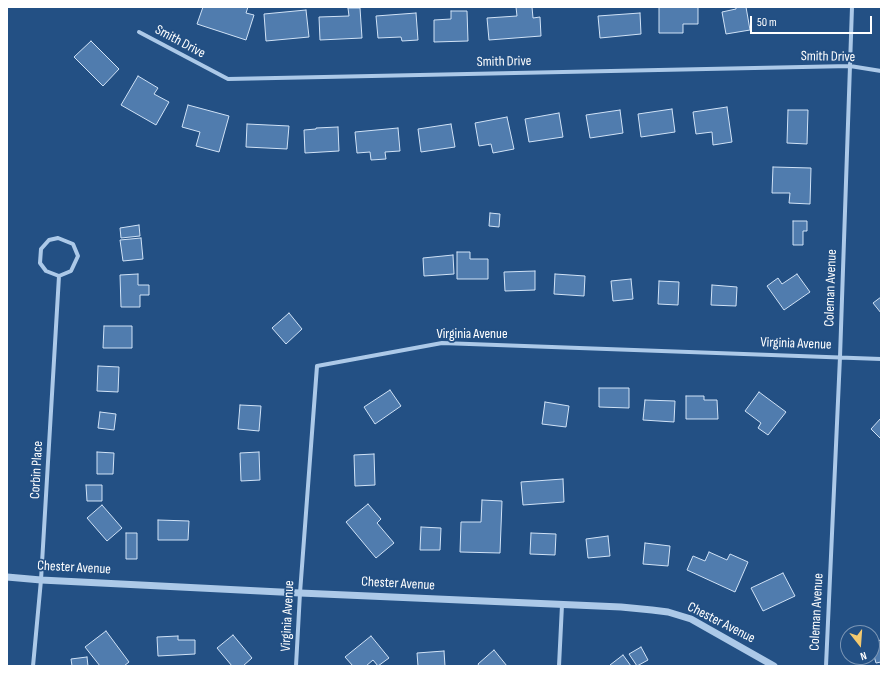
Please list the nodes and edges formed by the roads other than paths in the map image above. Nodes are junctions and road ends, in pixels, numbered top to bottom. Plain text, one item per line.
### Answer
1 (852, 7) edge
2 (139, 32) dead end
3 (850, 66) junction
4 (881, 71) edge
5 (59, 276) junction
6 (840, 357) junction
7 (881, 359) edge
8 (7, 578) edge
9 (42, 580) junction
10 (300, 592) junction
11 (562, 605) junction
12 (33, 666) edge
13 (296, 666) edge
14 (559, 666) edge
15 (774, 666) edge
16 (826, 666) edge

1 - 3 street, Coleman Avenue
2 - 3 street, Smith Drive
3 - 4 street, Smith Drive
3 - 6 street, Coleman Avenue
5 - 5 street
5 - 9 street, Corbin Place
6 - 7 street, Virginia Avenue
6 - 10 street, Virginia Avenue
6 - 16 street, Coleman Avenue
8 - 9 street, Chester Avenue
9 - 10 street, Chester Avenue
9 - 12 street, Corbin Place
10 - 11 street, Chester Avenue
10 - 13 street, Virginia Avenue
11 - 14 street
11 - 15 street, Chester Avenue

